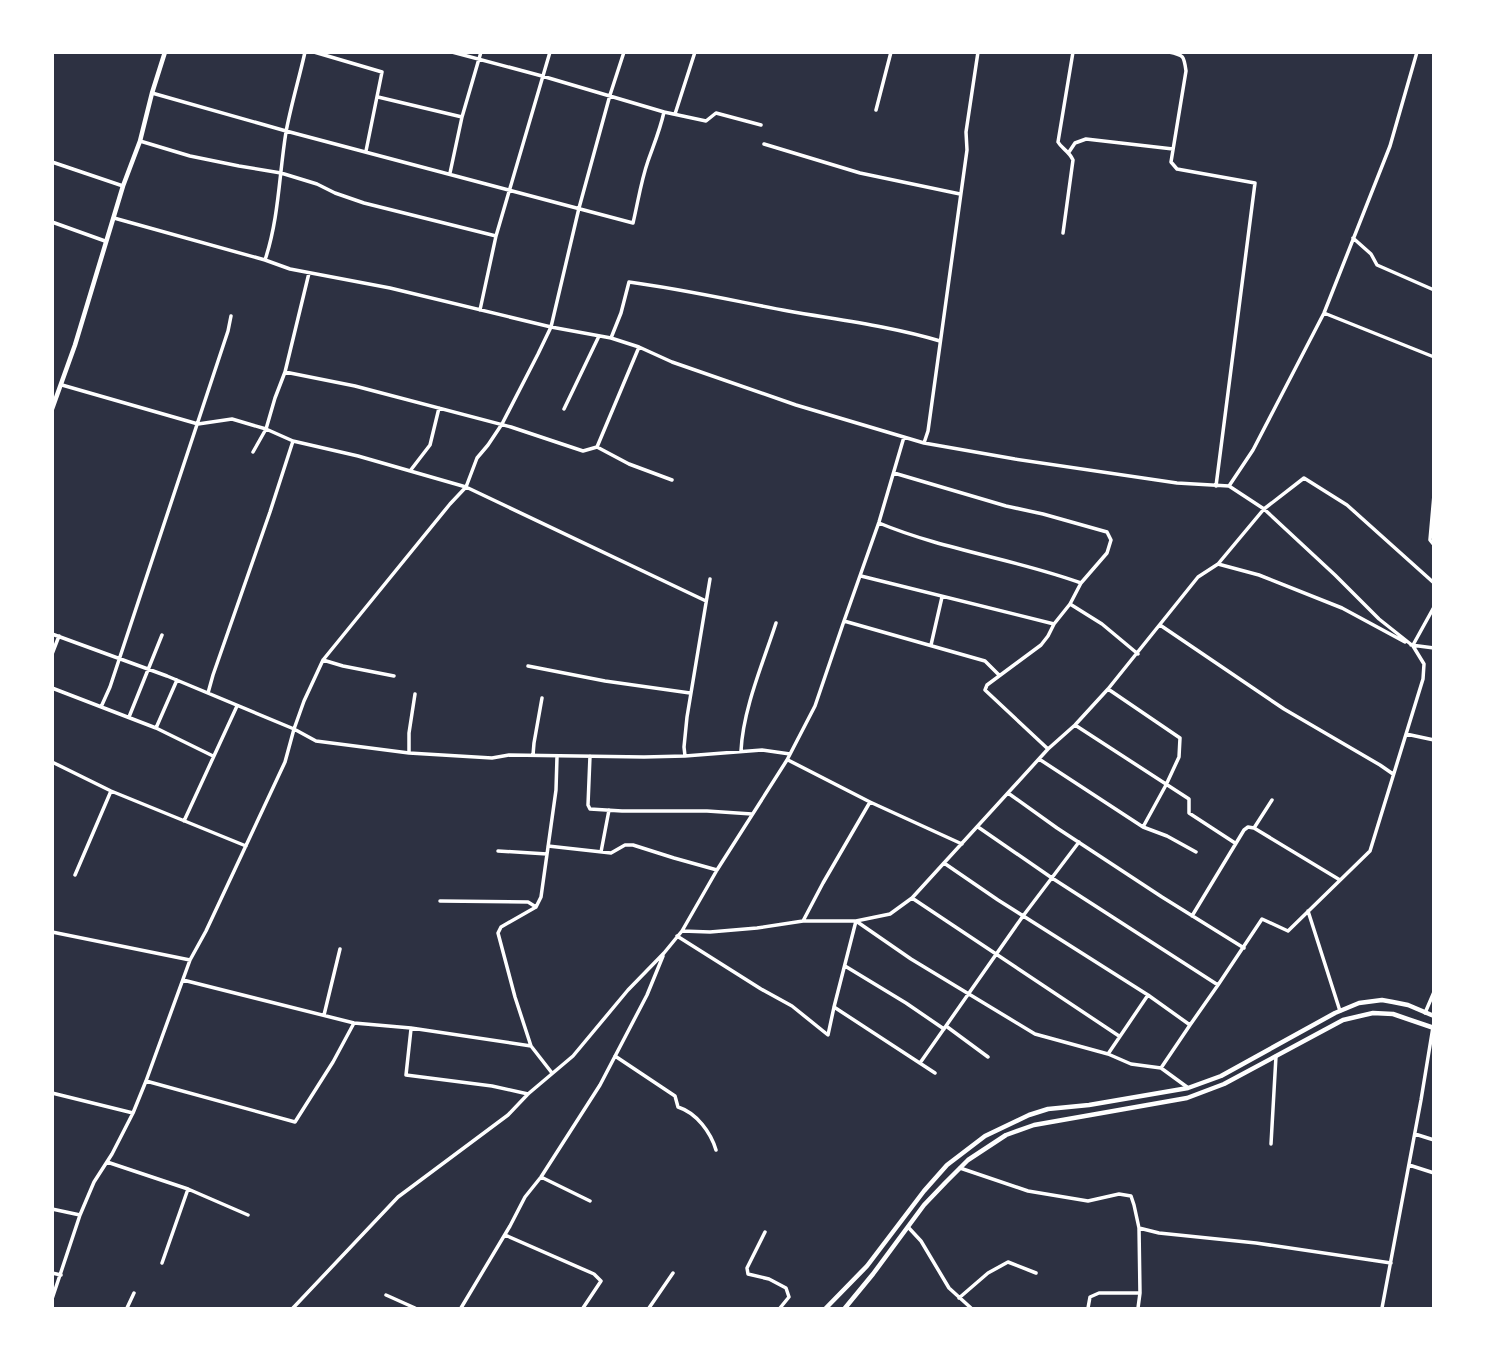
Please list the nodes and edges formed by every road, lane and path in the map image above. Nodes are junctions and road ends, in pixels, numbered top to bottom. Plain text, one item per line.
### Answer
1 (165, 52) edge
2 (305, 52) edge
3 (314, 52) edge
4 (452, 52) edge
5 (481, 52) edge
6 (550, 52) edge
7 (624, 52) edge
8 (695, 52) edge
9 (891, 52) edge
10 (1073, 52) edge
11 (1168, 52) edge
12 (1418, 52) edge
13 (976, 53) edge
14 (479, 61) junction
15 (542, 76) junction
16 (152, 93) junction
17 (610, 96) junction
18 (378, 97) junction
19 (876, 110) dead end
20 (664, 112) junction
21 (676, 114) junction
22 (463, 117) junction
23 (761, 125) dead end
24 (286, 131) junction
25 (140, 141) junction
26 (764, 144) dead end
27 (1174, 149) junction
28 (366, 151) junction
29 (1069, 152) junction
30 (52, 162) edge
31 (281, 173) junction
32 (450, 173) junction
33 (123, 186) junction
34 (510, 189) junction
35 (960, 194) junction
36 (579, 208) junction
37 (113, 218) junction
38 (52, 222) edge
39 (1063, 233) dead end
40 (496, 236) junction
41 (1353, 238) junction
42 (105, 241) junction
43 (265, 260) junction
44 (310, 273) junction
45 (1433, 290) edge
46 (480, 310) junction
47 (1324, 313) junction
48 (231, 316) dead end
49 (551, 327) junction
50 (599, 336) junction
51 (611, 338) junction
52 (940, 341) junction
53 (639, 347) junction
54 (1433, 358) edge
55 (285, 372) junction
56 (62, 385) junction
57 (439, 408) junction
58 (52, 409) edge
59 (564, 409) dead end
60 (198, 424) junction
61 (502, 424) junction
62 (266, 429) junction
63 (904, 437) junction
64 (293, 441) junction
65 (924, 443) junction
66 (597, 447) junction
67 (253, 452) dead end
68 (410, 471) junction
69 (894, 472) junction
70 (672, 480) dead end
71 (1216, 486) junction
72 (1229, 486) junction
73 (466, 487) junction
74 (1433, 495) edge
75 (1264, 509) junction
76 (878, 522) junction
77 (1433, 545) edge
78 (1218, 564) junction
79 (860, 576) junction
80 (710, 579) dead end
81 (1081, 583) junction
82 (1433, 583) edge
83 (942, 597) junction
84 (706, 601) junction
85 (1070, 604) junction
86 (1433, 607) edge
87 (844, 621) junction
88 (776, 623) dead end
89 (1054, 624) junction
90 (1160, 625) junction
91 (52, 634) edge
92 (162, 635) dead end
93 (59, 636) junction
94 (931, 645) junction
95 (1413, 646) junction
96 (1433, 648) edge
97 (52, 653) edge
98 (1138, 654) junction
99 (120, 658) junction
100 (323, 660) junction
101 (528, 666) dead end
102 (149, 669) junction
103 (999, 675) junction
104 (394, 676) dead end
105 (177, 680) junction
106 (52, 688) edge
107 (1108, 689) junction
108 (208, 693) junction
109 (415, 694) dead end
110 (690, 694) junction
111 (542, 698) dead end
112 (237, 706) junction
113 (101, 708) junction
114 (129, 717) junction
115 (1075, 725) junction
116 (156, 729) junction
117 (294, 729) junction
118 (1406, 734) junction
119 (1433, 740) edge
120 (1048, 749) junction
121 (741, 751) junction
122 (409, 753) junction
123 (790, 754) junction
124 (533, 755) junction
125 (213, 756) junction
126 (557, 756) junction
127 (590, 756) junction
128 (685, 756) junction
129 (1039, 759) junction
130 (787, 760) junction
131 (52, 762) edge
132 (1393, 774) junction
133 (1166, 785) junction
134 (111, 791) junction
135 (1008, 793) junction
136 (1272, 800) dead end
137 (870, 802) junction
138 (609, 810) junction
139 (752, 814) junction
140 (184, 821) junction
141 (978, 827) junction
142 (1143, 827) junction
143 (1254, 828) junction
144 (1079, 842) junction
145 (1235, 843) junction
146 (962, 844) junction
147 (246, 846) junction
148 (548, 846) junction
149 (498, 851) dead end
150 (601, 852) junction
151 (1196, 852) dead end
152 (547, 854) junction
153 (944, 863) junction
154 (717, 870) junction
155 (75, 875) dead end
156 (1052, 878) junction
157 (1340, 880) junction
158 (912, 898) junction
159 (440, 901) dead end
160 (536, 907) junction
161 (1308, 911) junction
162 (1023, 916) junction
163 (1192, 916) junction
164 (803, 921) junction
165 (856, 921) junction
166 (682, 931) junction
167 (52, 932) edge
168 (677, 936) junction
169 (1244, 948) junction
170 (340, 949) dead end
171 (664, 953) junction
172 (996, 955) junction
173 (190, 960) junction
174 (845, 966) junction
175 (183, 980) junction
176 (1218, 985) junction
177 (1433, 992) edge
178 (968, 993) junction
179 (1148, 995) junction
180 (834, 1007) junction
181 (1340, 1011) junction
182 (1425, 1013) junction
183 (324, 1015) junction
184 (1433, 1016) edge
185 (354, 1023) junction
186 (1190, 1025) junction
187 (1433, 1027) edge
188 (411, 1028) junction
189 (945, 1028) junction
190 (1119, 1036) junction
191 (531, 1046) junction
192 (1108, 1054) junction
193 (615, 1056) junction
194 (1276, 1056) junction
195 (988, 1057) dead end
196 (920, 1063) junction
197 (1161, 1068) junction
198 (552, 1073) junction
199 (935, 1073) dead end
200 (146, 1081) junction
201 (1188, 1088) junction
202 (52, 1093) edge
203 (528, 1094) junction
204 (132, 1113) junction
205 (1415, 1134) junction
206 (1433, 1140) edge
207 (1271, 1144) dead end
208 (716, 1150) dead end
209 (107, 1161) junction
210 (1409, 1165) junction
211 (960, 1168) junction
212 (1433, 1173) edge
213 (541, 1177) junction
214 (188, 1189) junction
215 (590, 1201) dead end
216 (52, 1209) edge
217 (80, 1215) junction
218 (248, 1215) dead end
219 (908, 1227) junction
220 (1139, 1228) junction
221 (765, 1232) dead end
222 (505, 1235) junction
223 (162, 1263) dead end
224 (1391, 1263) junction
225 (52, 1273) edge
226 (673, 1273) dead end
227 (1036, 1273) dead end
228 (61, 1275) junction
229 (134, 1293) dead end
230 (1140, 1293) junction
231 (386, 1296) dead end
232 (959, 1298) junction
233 (52, 1299) edge
234 (127, 1308) edge
235 (293, 1308) edge
236 (415, 1308) edge
237 (461, 1308) edge
238 (583, 1308) edge
239 (649, 1308) edge
240 (780, 1308) edge
241 (826, 1308) edge
242 (845, 1308) edge
243 (971, 1308) edge
244 (1088, 1308) edge
245 (1138, 1308) edge
246 (1382, 1308) edge

1 - 16 main road
2 - 24 street
3 - 18 street
4 - 14 street
5 - 14 street
6 - 15 street
7 - 17 street
8 - 21 street
9 - 19 street
10 - 29 street
11 - 27 street
12 - 41 street
13 - 35 street
14 - 15 street
14 - 22 street
15 - 17 street
15 - 34 street
16 - 24 street
16 - 25 main road
17 - 20 street
17 - 36 street
18 - 22 street
18 - 28 street
20 - 21 street
20 - 36 street
21 - 23 street
22 - 32 street
24 - 28 street
24 - 31 street
25 - 31 street
25 - 33 main road
26 - 35 street
27 - 29 street
27 - 71 street
28 - 32 street
29 - 39 street
30 - 33 street
31 - 40 street
31 - 43 street
32 - 34 street
33 - 37 main road
34 - 36 street
34 - 40 street
35 - 52 street
36 - 49 street
37 - 42 main road
37 - 43 street
38 - 42 street
40 - 46 street
41 - 45 street
41 - 47 street
42 - 56 main road
43 - 44 street
44 - 46 street
44 - 55 street
46 - 49 street
47 - 54 street
47 - 72 street
48 - 60 street
49 - 50 street
49 - 61 street
50 - 51 street
50 - 59 street
51 - 52 street
51 - 53 street
52 - 65 street
53 - 63 street
53 - 66 street
55 - 57 street
55 - 62 street
56 - 58 main road
56 - 60 street
57 - 61 street
57 - 68 street
60 - 62 street
60 - 99 street
61 - 66 street
61 - 73 street
62 - 64 street
62 - 67 street
63 - 65 street
63 - 69 street
64 - 68 street
64 - 108 street
65 - 71 street
66 - 70 street
68 - 73 street
69 - 76 street
69 - 81 street
71 - 72 street
72 - 75 street
73 - 84 street
73 - 100 street
74 - 77 street
75 - 78 street
75 - 82 street
75 - 95 street
76 - 79 street
76 - 81 street
78 - 90 street
78 - 95 street
79 - 83 street
79 - 87 street
80 - 84 street
81 - 85 street
83 - 89 street
83 - 94 street
84 - 110 street
85 - 89 street
85 - 98 street
86 - 95 street
87 - 94 street
87 - 123 street
88 - 121 street
89 - 103 street
90 - 98 street
90 - 132 street
91 - 93 street
92 - 102 street
93 - 97 street
93 - 99 street
94 - 103 street
95 - 96 street
95 - 118 street
98 - 107 street
99 - 102 street
99 - 113 street
100 - 104 street
100 - 117 street
101 - 110 street
102 - 105 street
102 - 114 street
103 - 120 street
105 - 108 street
105 - 116 street
106 - 113 street
107 - 115 street
107 - 133 street
108 - 112 street
109 - 122 street
110 - 128 street
111 - 124 street
112 - 117 street
112 - 125 street
113 - 114 street
114 - 116 street
115 - 120 street
115 - 133 street
116 - 125 street
117 - 122 street
117 - 147 street
118 - 119 street
118 - 132 street
120 - 129 street
121 - 123 street
121 - 128 street
122 - 124 street
123 - 130 street
124 - 126 street
125 - 140 street
126 - 127 street
126 - 148 street
127 - 128 street
127 - 138 street
129 - 135 street
129 - 142 street
130 - 137 street
130 - 139 street
131 - 134 street
132 - 157 street
133 - 142 street
133 - 145 street
134 - 140 street
134 - 155 street
135 - 141 street
135 - 144 street
136 - 143 street
137 - 146 street
137 - 164 street
138 - 139 street
138 - 150 street
139 - 154 street
140 - 147 street
141 - 146 street
141 - 156 street
142 - 151 street
143 - 145 street
143 - 157 street
144 - 156 street
144 - 163 street
145 - 163 street
146 - 153 street
147 - 173 street
148 - 150 street
148 - 152 street
149 - 152 street
150 - 154 street
152 - 160 street
153 - 158 street
153 - 162 street
154 - 166 street
156 - 162 street
156 - 176 street
157 - 161 street
158 - 165 street
158 - 172 street
159 - 160 street
160 - 191 street
161 - 169 street
161 - 181 street
162 - 172 street
162 - 179 street
163 - 169 street
164 - 165 street
164 - 166 street
165 - 174 street
165 - 178 street
166 - 168 street
167 - 173 street
168 - 171 street
168 - 180 street
169 - 176 street
170 - 183 street
171 - 193 street
171 - 198 street
172 - 178 street
172 - 190 street
173 - 175 street
174 - 180 street
174 - 189 street
175 - 183 street
175 - 200 street
176 - 186 street
177 - 182 street
178 - 189 street
178 - 192 street
179 - 186 street
179 - 190 street
180 - 196 street
181 - 182 main road
181 - 201 main road
182 - 184 main road
183 - 185 street
185 - 188 street
185 - 200 street
186 - 197 street
187 - 194 main road
187 - 205 street
188 - 191 street
188 - 203 street
189 - 195 street
189 - 196 street
190 - 192 street
191 - 198 street
192 - 197 street
193 - 208 street
193 - 213 street
194 - 207 street
194 - 211 main road
196 - 199 street
197 - 201 street
198 - 203 street
200 - 204 street
201 - 241 main road
202 - 204 street
203 - 235 street
204 - 209 street
205 - 206 street
205 - 210 street
209 - 214 street
209 - 217 street
210 - 212 street
210 - 224 street
211 - 219 main road
211 - 220 street
213 - 215 street
213 - 222 street
214 - 218 street
214 - 223 street
216 - 217 street
217 - 228 street
219 - 232 street
219 - 242 main road
220 - 224 street
220 - 230 street
221 - 240 street
222 - 237 street
222 - 238 street
224 - 246 street
225 - 228 street
226 - 239 street
227 - 232 street
228 - 233 street
229 - 234 street
230 - 244 street
230 - 245 street
231 - 236 street
232 - 243 street

